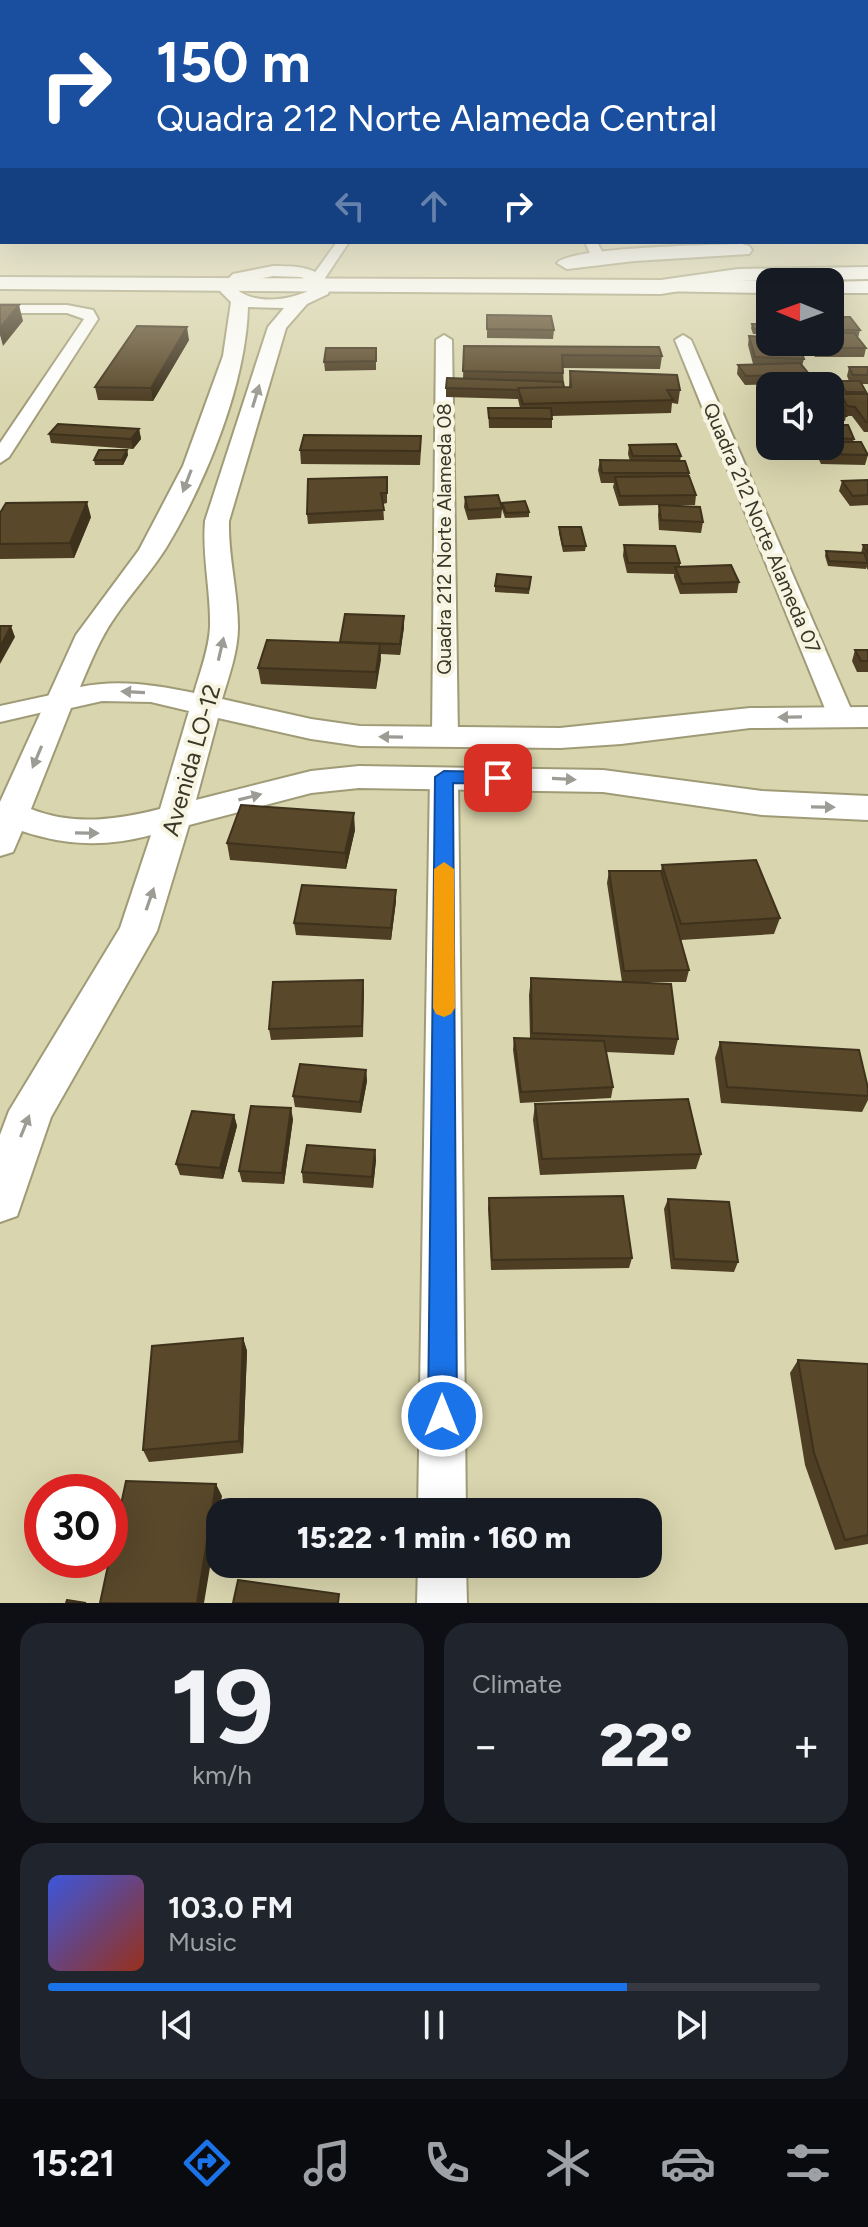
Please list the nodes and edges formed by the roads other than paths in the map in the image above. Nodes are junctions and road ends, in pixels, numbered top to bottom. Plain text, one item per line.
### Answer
1 (336, 253) edge
2 (590, 253) edge
3 (818, 254) dead end
4 (563, 263) junction
5 (815, 268) edge
6 (868, 273) edge
7 (756, 276) edge
8 (844, 278) edge
9 (844, 282) edge
10 (0, 283) edge
11 (153, 285) junction
12 (429, 286) junction
13 (584, 286) junction
14 (661, 287) junction
15 (756, 287) edge
16 (868, 287) edge
17 (235, 290) junction
18 (313, 290) junction
19 (0, 309) edge
20 (444, 340) dead end
21 (683, 340) dead end
22 (0, 457) edge
23 (60, 701) junction
24 (205, 707) junction
25 (0, 714) edge
26 (855, 716) edge
27 (445, 737) junction
28 (444, 777) junction
29 (868, 808) edge
30 (175, 816) junction
31 (4, 822) edge
32 (0, 1200) edge
33 (442, 1498) edge
34 (442, 1578) edge
35 (442, 1603) edge

1 - 18 street
2 - 4 highway
3 - 5 highway
4 - 12 highway
4 - 13 highway
6 - 8 highway
7 - 14 highway
9 - 16 main road
10 - 11 highway
11 - 17 highway
11 - 17 highway
12 - 13 highway
12 - 18 highway
13 - 14 highway
14 - 15 main road
17 - 18 highway
17 -> 23 street
24 -> 18 street, Avenida LO-12
19 - 22 street
20 - 27 street, Quadra 212 Norte Alameda 08
21 - 26 street, Quadra 212 Norte Alameda 07
24 -> 23 street
23 - 25 street
23 -> 31 street
27 -> 24 street
24 - 30 street, Avenida LO-12
26 -> 27 street
28 -> 29 street
30 -> 28 street
28 - 33 street
31 -> 30 street
32 -> 30 street, Avenida LO-12
34 - 35 street

